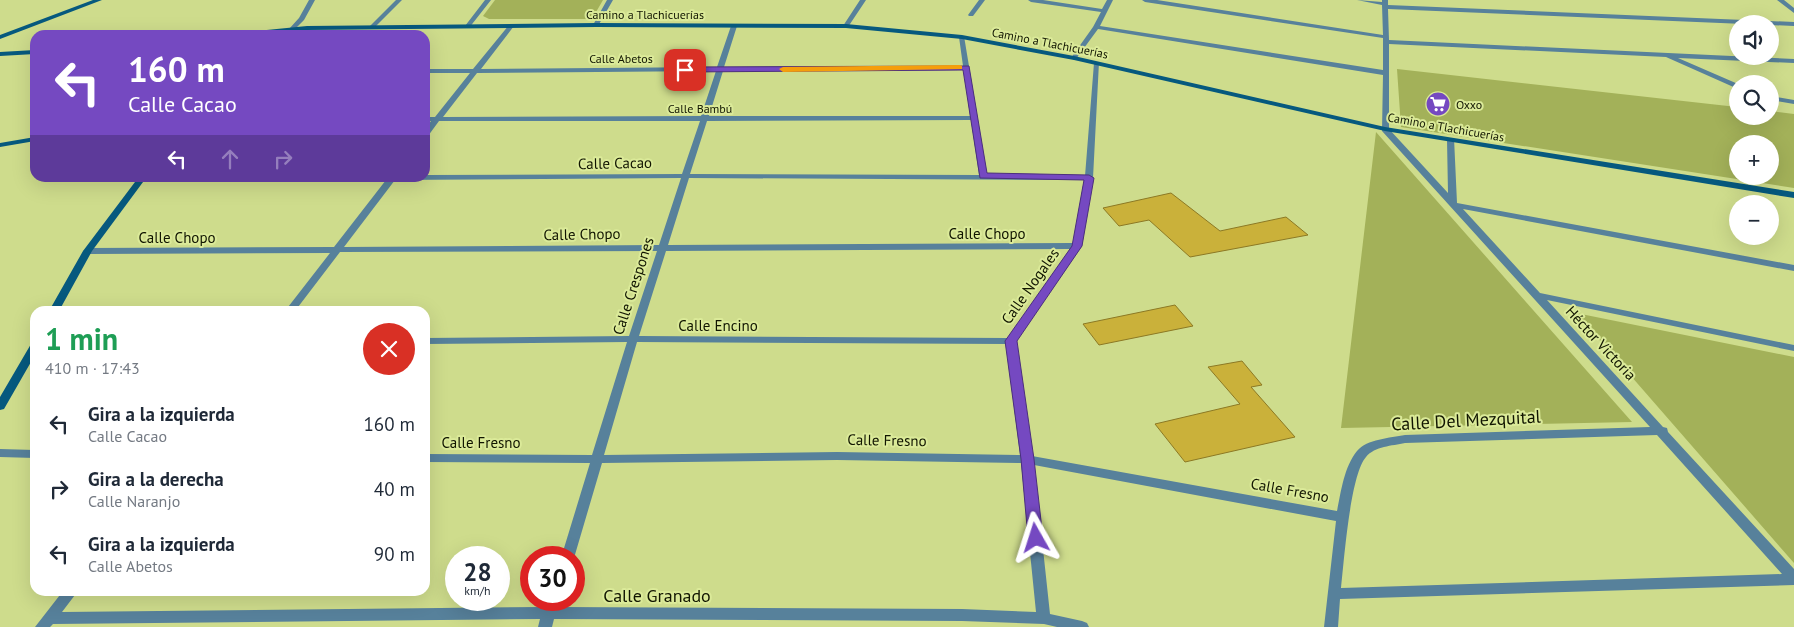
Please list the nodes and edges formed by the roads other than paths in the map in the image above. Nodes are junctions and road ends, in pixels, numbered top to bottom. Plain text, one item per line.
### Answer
1 (99, 0) edge
2 (312, 0) edge
3 (399, 0) edge
4 (488, 0) edge
5 (610, 0) edge
6 (863, 0) edge
7 (982, 0) edge
8 (1031, 0) edge
9 (1110, 0) edge
10 (1145, 0) edge
11 (1360, 0) edge
12 (1780, 0) edge
13 (1385, 4) edge
14 (1105, 11) junction
15 (1794, 11) edge
16 (971, 15) dead end
17 (1794, 24) edge
18 (596, 25) junction
19 (511, 26) junction
20 (734, 26) junction
21 (846, 26) junction
22 (372, 27) junction
23 (467, 27) junction
24 (1096, 27) junction
25 (290, 30) edge
26 (322, 30) edge
27 (0, 37) edge
28 (962, 37) junction
29 (1386, 40) junction
30 (30, 52) edge
31 (0, 54) edge
32 (1666, 55) junction
33 (1074, 58) junction
34 (1794, 61) edge
35 (1097, 63) junction
36 (966, 68) junction
37 (475, 70) junction
38 (719, 70) junction
39 (430, 71) edge
40 (1388, 73) junction
41 (1729, 83) edge
42 (1779, 100) edge
43 (1794, 102) edge
44 (975, 118) junction
45 (430, 119) edge
46 (436, 119) junction
47 (704, 120) junction
48 (430, 127) edge
49 (1385, 129) junction
50 (30, 140) edge
51 (1452, 140) junction
52 (0, 145) edge
53 (685, 176) junction
54 (983, 176) junction
55 (430, 178) edge
56 (1089, 178) junction
57 (139, 182) edge
58 (389, 182) edge
59 (1794, 195) edge
60 (1454, 203) junction
61 (1077, 246) junction
62 (662, 247) junction
63 (335, 250) junction
64 (88, 251) junction
65 (1794, 268) edge
66 (1536, 295) junction
67 (57, 306) edge
68 (294, 306) edge
69 (632, 339) junction
70 (430, 341) edge
71 (1011, 341) junction
72 (1794, 348) edge
73 (30, 355) edge
74 (0, 406) edge
75 (1663, 431) junction
76 (0, 453) edge
77 (30, 454) edge
78 (430, 458) edge
79 (597, 459) junction
80 (1027, 459) junction
81 (1342, 517) junction
82 (571, 546) edge
83 (1794, 578) edge
84 (1334, 594) junction
85 (67, 596) edge
86 (520, 608) edge
87 (585, 608) edge
88 (550, 611) edge
89 (1044, 618) junction
90 (46, 622) edge
91 (545, 627) edge
92 (1082, 627) edge
93 (1331, 627) edge

1 - 27 street
2 - 25 street
3 - 22 street
4 - 23 street
5 - 18 street
6 - 21 street
7 - 16 street
8 - 14 street
9 - 14 street
10 - 29 street
11 - 13 street
12 - 15 street
13 - 17 street
13 - 29 street
14 - 24 street
18 - 19 street, Camino a Tlachicuerías
18 - 20 street, Camino a Tlachicuerías
19 - 23 street, Camino a Tlachicuerías
19 - 37 street
20 - 21 street, Camino a Tlachicuerías
20 - 38 street, Calle Crespones
21 - 28 street, Camino a Tlachicuerías
22 - 23 street, Camino a Tlachicuerías
22 - 26 street, Camino a Tlachicuerías
24 - 33 street
24 - 40 street
28 - 33 street, Camino a Tlachicuerías
28 - 36 street
29 - 32 street
29 - 40 street
30 - 31 street
32 - 34 street
32 - 41 street
33 - 35 street, Camino a Tlachicuerías
35 - 49 street, Camino a Tlachicuerías
35 - 56 street, Calle Nogales
36 - 38 street, Calle Abetos
36 - 44 street
37 - 38 street, Calle Abetos
37 - 39 street, Calle Abetos
37 - 46 street
38 - 47 street, Calle Crespones
40 - 49 street
42 - 43 street
44 - 47 street, Calle Bambú
44 - 54 street
45 - 46 street, Calle Bambú
46 - 47 street, Calle Bambú
46 - 48 street
47 - 53 street, Calle Crespones
49 - 51 street, Camino a Tlachicuerías
49 - 60 street, Héctor Victoria
50 - 52 street
51 - 59 street, Camino a Tlachicuerías
51 - 60 street
53 - 54 street, Calle Cacao
53 - 55 street, Calle Cacao
53 - 62 street, Calle Crespones
54 - 56 street, Calle Cacao
56 - 61 street, Calle Nogales
57 - 64 street
58 - 63 street
60 - 65 street
60 - 66 street, Héctor Victoria
61 - 62 street, Calle Chopo
61 - 71 street, Calle Nogales
62 - 63 street, Calle Chopo
62 - 69 street, Calle Crespones
63 - 64 street, Calle Chopo
63 - 68 street
64 - 67 street
66 - 72 street
66 - 75 street, Héctor Victoria
69 - 70 street, Calle Encino
69 - 71 street, Calle Encino
69 - 79 street, Calle Crespones
71 - 80 street, Calle Nogales
73 - 74 street
75 - 81 street, Calle Del Mezquital
75 - 83 street, Héctor Victoria
76 - 77 street
78 - 79 street, Calle Fresno
79 - 80 street, Calle Fresno
79 - 82 street, Calle Crespones
80 - 81 street, Calle Fresno
80 - 89 street, Calle Nogales
81 - 84 street, Calle Del Mezquital
83 - 84 street
84 - 93 street, Calle Del Mezquital
85 - 90 street
86 - 90 street, Calle Granado
87 - 89 street, Calle Granado
88 - 91 street
89 - 92 street, Calle Granado

